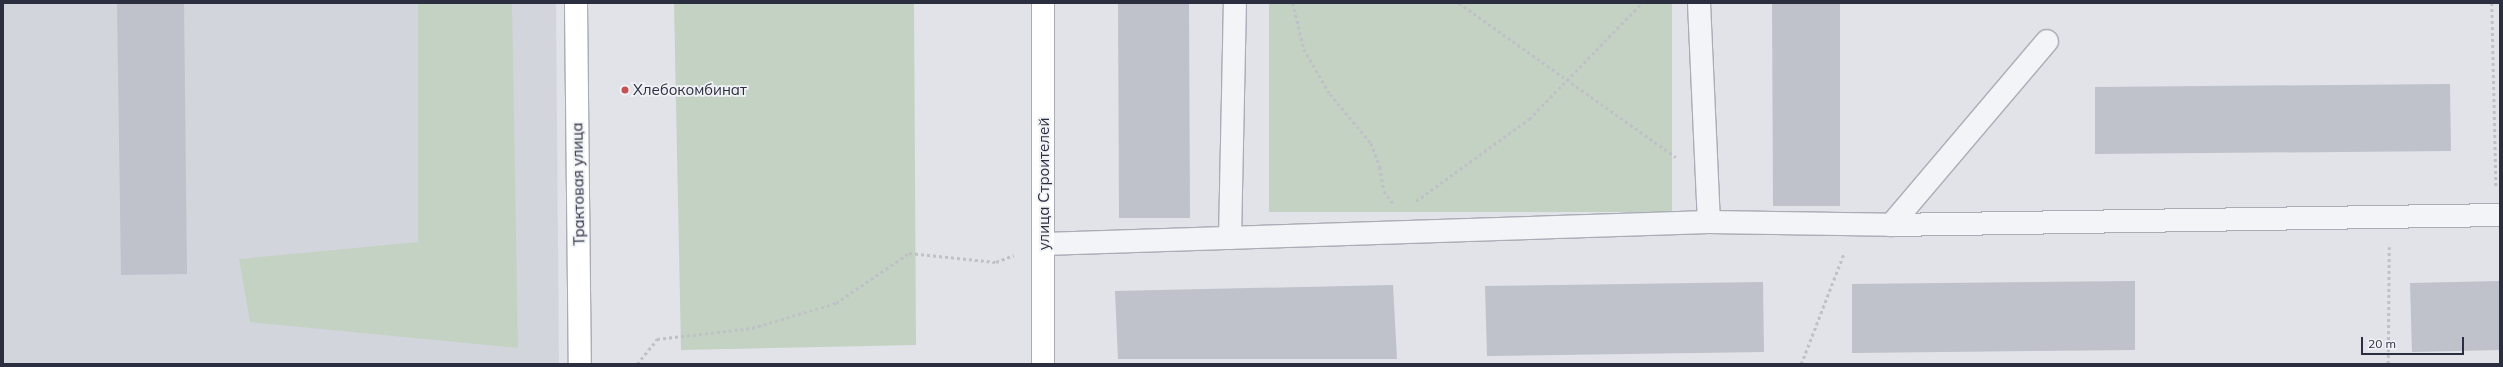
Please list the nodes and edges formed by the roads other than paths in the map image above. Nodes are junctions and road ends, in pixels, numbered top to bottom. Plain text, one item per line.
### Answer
1 (576, 3) edge
2 (1042, 3) edge
3 (1235, 3) edge
4 (1700, 3) edge
5 (2047, 41) dead end
6 (2499, 215) edge
7 (1710, 222) junction
8 (1891, 224) junction
9 (1230, 238) junction
10 (1044, 244) junction
11 (580, 364) edge
12 (1043, 364) edge

1 - 11 main road, Трактовая улица
2 - 10 main road, улица Строителей
3 - 9 lane
4 - 7 lane
5 - 8 lane
6 - 8 lane
7 - 8 lane
7 - 9 lane
9 - 10 lane
10 - 12 main road, улица Строителей

